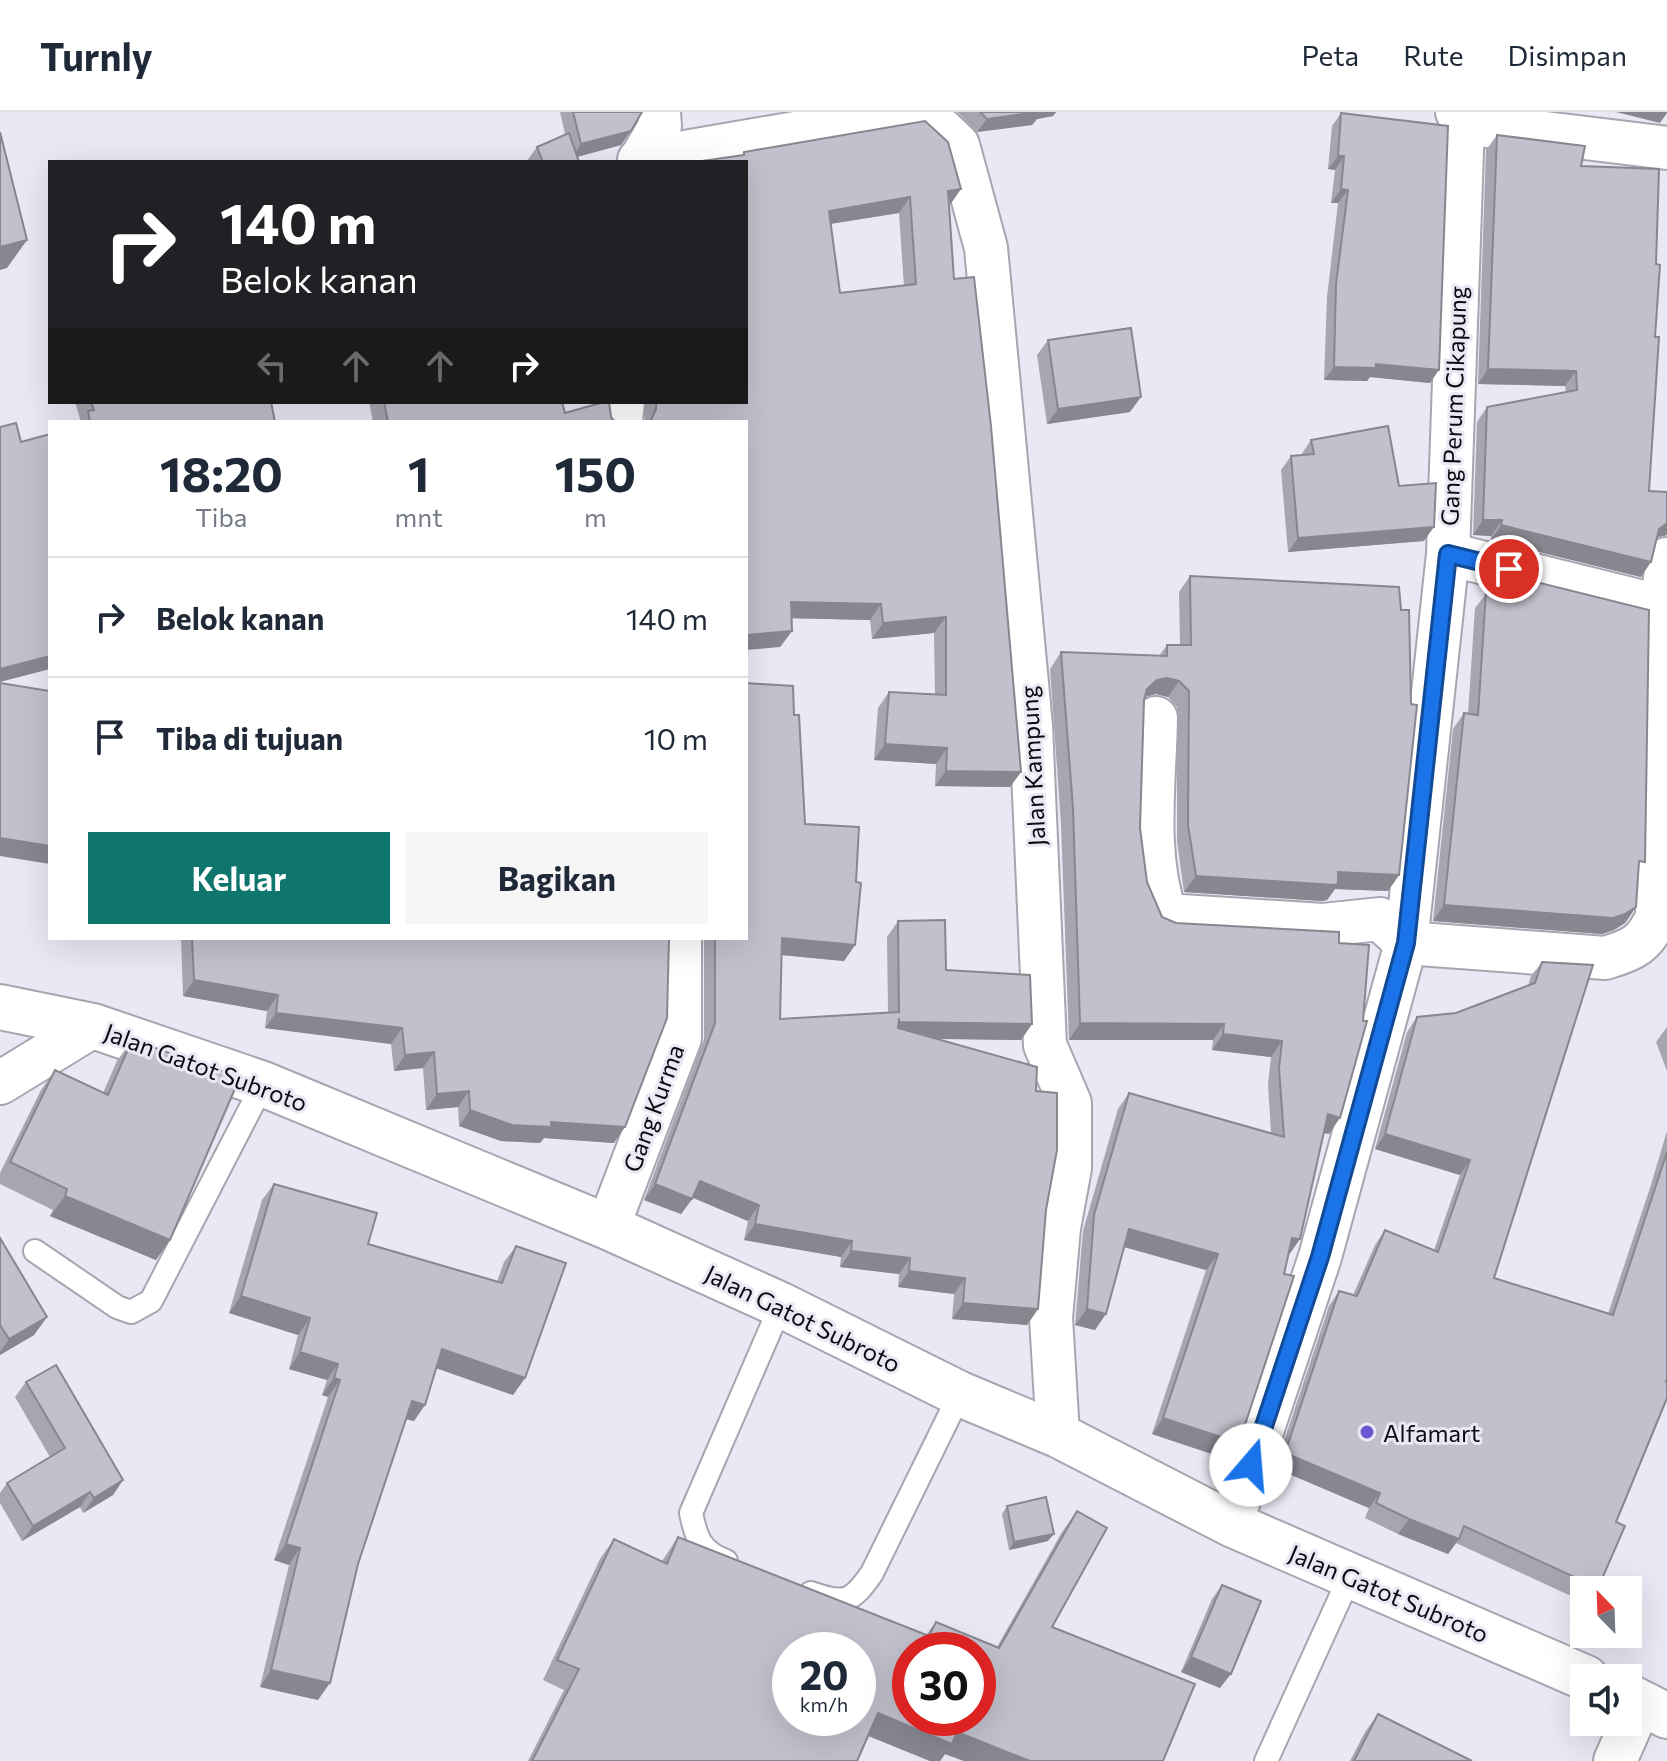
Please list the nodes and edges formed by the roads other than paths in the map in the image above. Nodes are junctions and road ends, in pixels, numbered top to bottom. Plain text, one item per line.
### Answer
1 (659, 112) edge
2 (920, 112) edge
3 (1460, 117) edge
4 (1667, 148) edge
5 (640, 160) edge
6 (645, 160) edge
7 (1448, 554) junction
8 (1667, 559) edge
9 (1664, 607) edge
10 (1156, 718) dead end
11 (680, 940) edge
12 (1406, 943) junction
13 (0, 1007) edge
14 (93, 1026) junction
15 (0, 1083) edge
16 (263, 1084) junction
17 (608, 1227) junction
18 (35, 1251) dead end
19 (781, 1305) junction
20 (960, 1394) junction
21 (1058, 1435) junction
22 (1231, 1524) junction
23 (751, 1570) edge
24 (1350, 1576) junction
25 (793, 1586) edge
26 (1570, 1671) edge
27 (1645, 1704) edge
28 (1266, 1761) edge
29 (1615, 1761) edge

1 - 5 street
2 - 6 street, Jalan Kampung
2 - 21 street, Jalan Kampung
3 - 4 street
3 - 7 street, Gang Perum Cikapung
7 - 9 street
7 - 12 street, Gang Perum Cikapung
8 - 9 street
9 - 12 street
10 - 12 street
11 - 17 street, Gang Kurma
12 - 22 street, Gang Perum Cikapung
13 - 14 main road, Jalan Gatot Subroto
14 - 15 street
14 - 16 main road, Jalan Gatot Subroto
16 - 17 main road, Jalan Gatot Subroto
16 - 18 lane
17 - 19 main road, Jalan Gatot Subroto
19 - 20 main road, Jalan Gatot Subroto
19 - 23 lane
20 - 21 main road, Jalan Gatot Subroto
20 - 25 lane
21 - 22 main road, Jalan Gatot Subroto
22 - 24 main road, Jalan Gatot Subroto
24 - 26 main road, Jalan Gatot Subroto
24 - 28 lane
27 - 29 street

